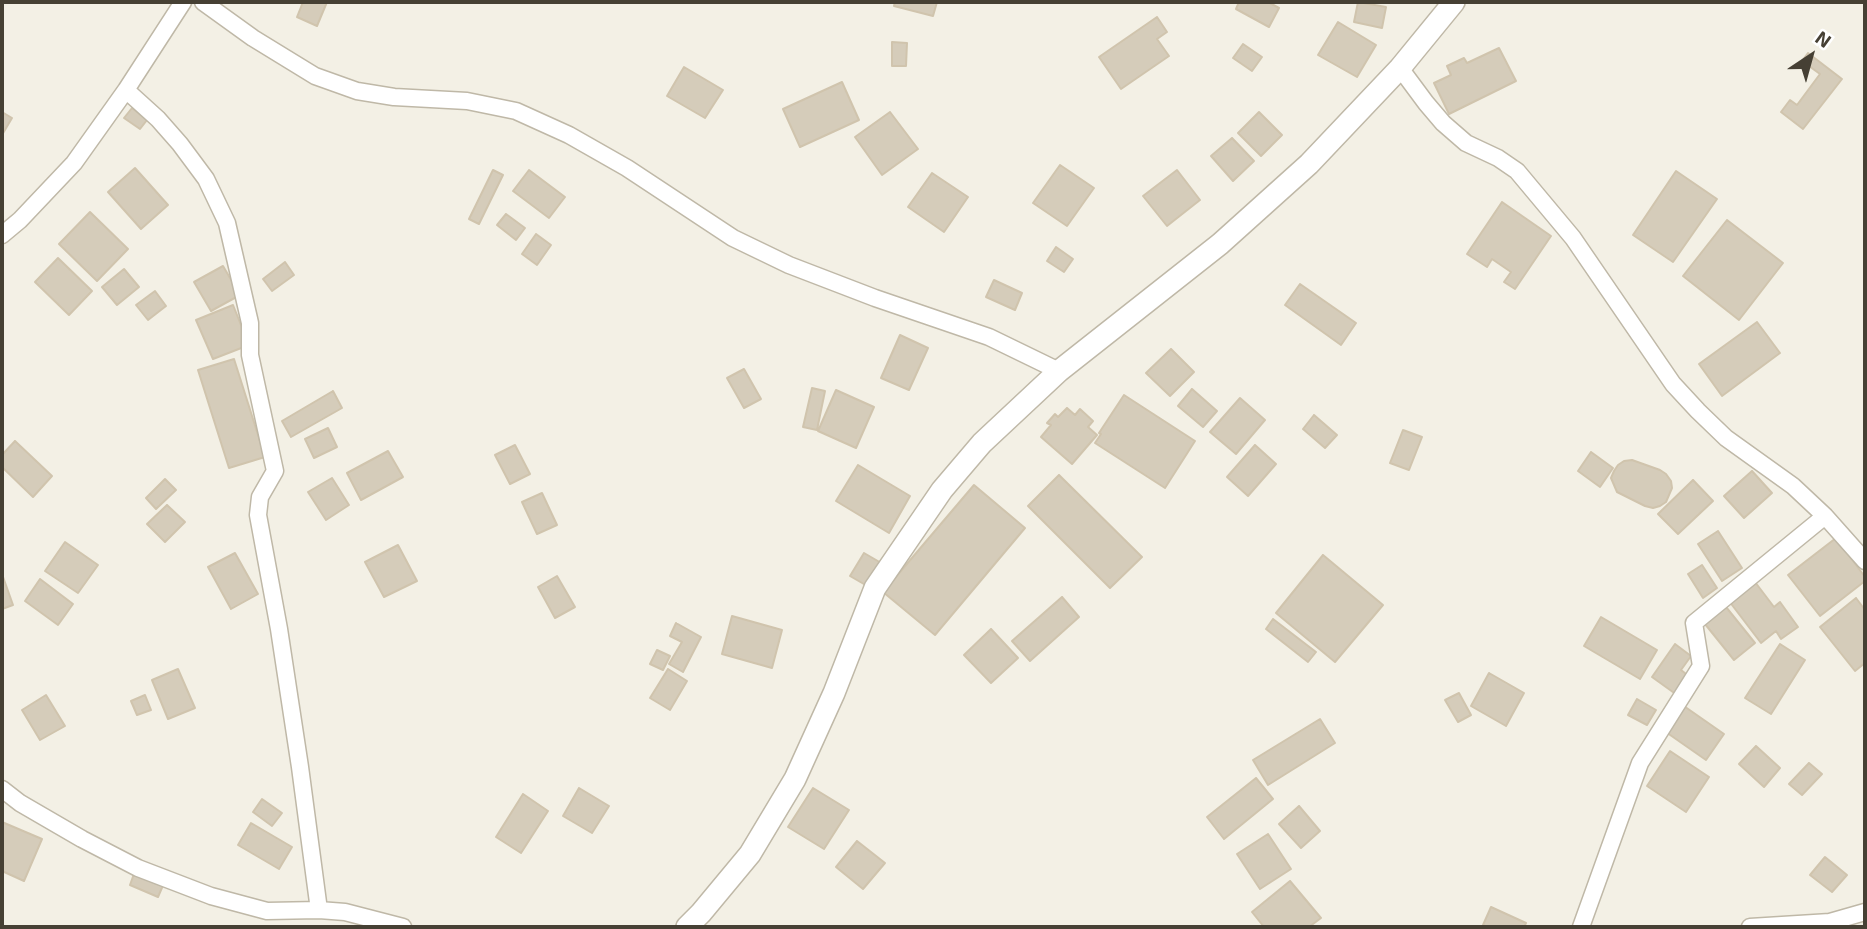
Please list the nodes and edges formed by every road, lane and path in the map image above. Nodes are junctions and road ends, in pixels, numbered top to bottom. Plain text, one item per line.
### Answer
1 (183, 2) edge
2 (203, 2) edge
3 (1454, 2) edge
4 (1400, 68) junction
5 (126, 90) junction
6 (2, 235) edge
7 (1059, 372) junction
8 (1825, 516) junction
9 (1865, 561) edge
10 (2, 789) edge
11 (319, 910) junction
12 (1865, 912) edge
13 (403, 927) edge
14 (687, 927) edge
15 (1581, 927) edge
16 (1750, 927) edge

1 - 5 street
2 - 7 street
3 - 4 street
4 - 7 street
4 - 8 street
5 - 6 street
5 - 11 street
7 - 14 street
8 - 9 street
8 - 15 street
10 - 11 street
11 - 13 street
12 - 16 street

